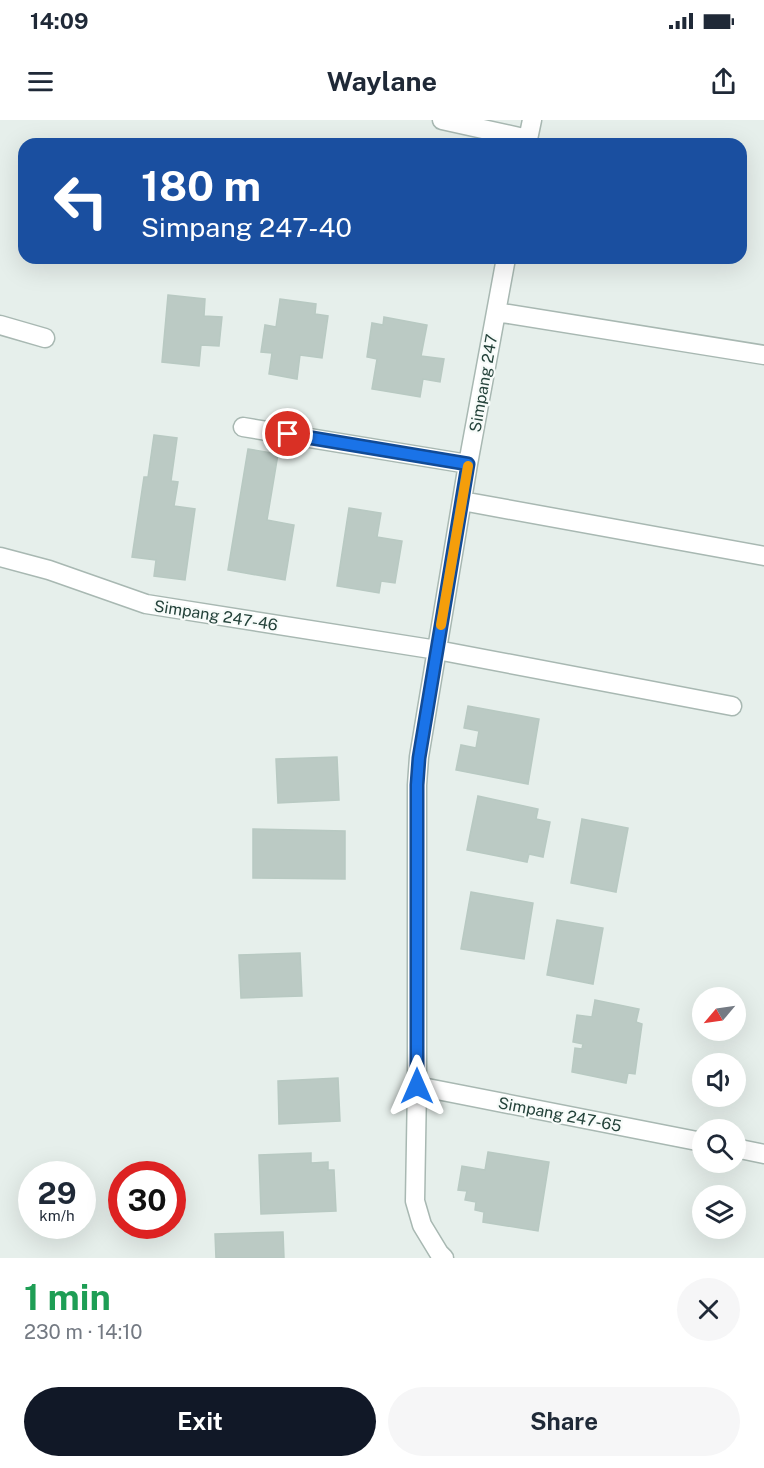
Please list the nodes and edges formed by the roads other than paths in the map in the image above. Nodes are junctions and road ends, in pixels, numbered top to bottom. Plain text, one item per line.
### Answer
1 (442, 120) edge
2 (532, 120) edge
3 (516, 138) edge
4 (529, 138) edge
5 (505, 264) edge
6 (496, 312) junction
7 (0, 325) edge
8 (45, 338) dead end
9 (764, 355) edge
10 (243, 427) dead end
11 (468, 464) junction
12 (462, 501) junction
13 (764, 556) edge
14 (0, 557) edge
15 (437, 650) junction
16 (732, 706) dead end
17 (417, 1086) junction
18 (692, 1140) edge
19 (746, 1150) edge
20 (764, 1154) edge
21 (444, 1258) edge

1 - 3 street
2 - 4 street
5 - 6 street, Simpang 247
6 - 9 street
6 - 11 street, Simpang 247
7 - 8 street
10 - 11 street
11 - 12 street, Simpang 247
12 - 13 street
12 - 15 street, Simpang 247
14 - 15 street, Simpang 247-46
15 - 16 street
15 - 17 street, Simpang 247
17 - 18 street, Simpang 247-65
17 - 21 street, Simpang 247
19 - 20 street

